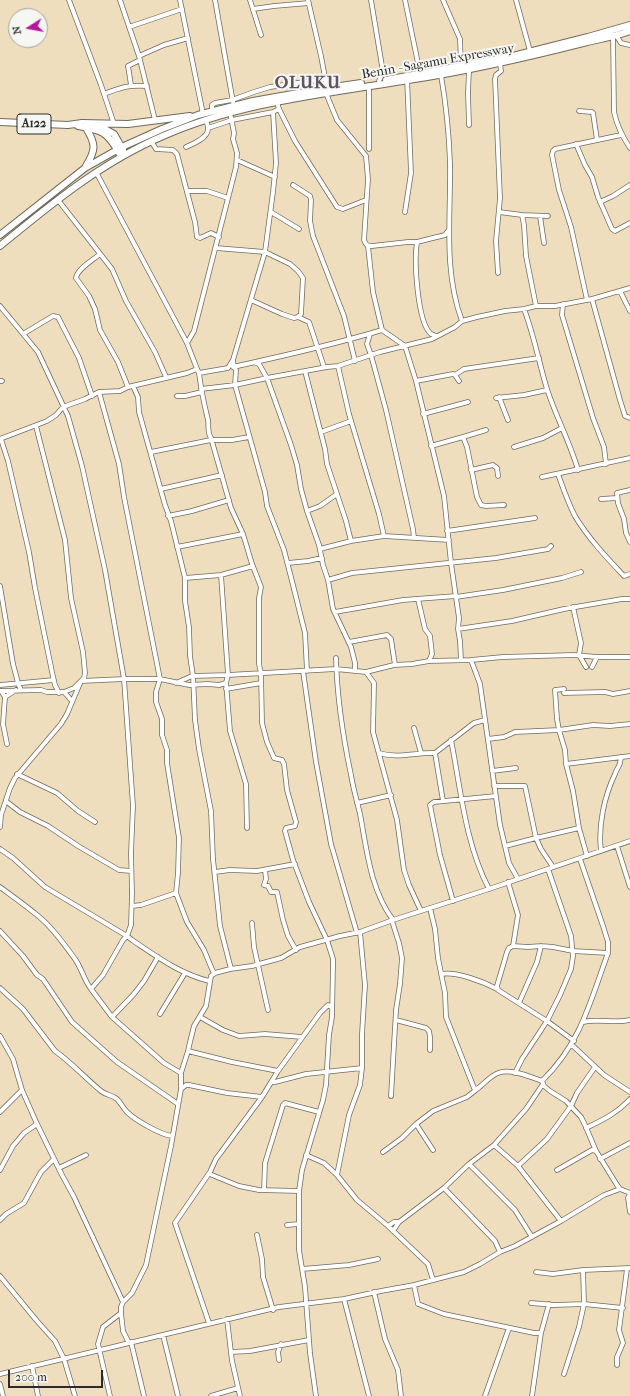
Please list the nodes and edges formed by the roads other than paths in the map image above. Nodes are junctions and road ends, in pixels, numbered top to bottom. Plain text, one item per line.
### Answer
1 (69, 0) edge
2 (120, 0) edge
3 (180, 0) edge
4 (215, 0) edge
5 (250, 0) edge
6 (283, 0) edge
7 (371, 0) edge
8 (405, 0) edge
9 (443, 0) edge
10 (516, 0) edge
11 (308, 1) edge
12 (284, 5) junction
13 (253, 9) junction
14 (182, 10) junction
15 (630, 25) edge
16 (129, 28) junction
17 (630, 31) edge
18 (614, 34) junction
19 (261, 35) dead end
20 (188, 38) junction
21 (630, 45) edge
22 (530, 51) junction
23 (139, 58) junction
24 (513, 58) junction
25 (500, 64) junction
26 (461, 65) junction
27 (468, 70) junction
28 (383, 72) junction
29 (420, 74) junction
30 (441, 75) junction
31 (407, 78) junction
32 (325, 79) junction
33 (392, 79) junction
34 (379, 81) junction
35 (131, 85) junction
36 (147, 86) junction
37 (369, 86) junction
38 (326, 91) junction
39 (104, 94) junction
40 (278, 105) junction
41 (232, 106) junction
42 (579, 111) dead end
43 (273, 112) junction
44 (202, 116) junction
45 (155, 120) junction
46 (232, 120) junction
47 (0, 122) edge
48 (94, 124) junction
49 (114, 124) junction
50 (68, 125) junction
51 (469, 125) dead end
52 (86, 128) junction
53 (208, 128) junction
54 (621, 135) junction
55 (630, 139) edge
56 (596, 140) junction
57 (151, 141) junction
58 (625, 142) junction
59 (576, 144) junction
60 (186, 147) dead end
61 (630, 148) edge
62 (120, 149) junction
63 (369, 149) dead end
64 (123, 155) junction
65 (237, 160) junction
66 (85, 168) junction
67 (96, 172) junction
68 (275, 177) junction
69 (294, 184) dead end
70 (630, 185) edge
71 (187, 191) junction
72 (228, 198) junction
73 (58, 200) junction
74 (366, 200) junction
75 (600, 202) junction
76 (270, 212) junction
77 (404, 212) dead end
78 (499, 212) junction
79 (522, 215) junction
80 (540, 216) junction
81 (548, 216) dead end
82 (630, 223) edge
83 (299, 229) dead end
84 (448, 232) junction
85 (0, 235) edge
86 (218, 237) junction
87 (417, 242) junction
88 (544, 243) dead end
89 (0, 246) edge
90 (368, 246) junction
91 (216, 248) junction
92 (265, 252) junction
93 (100, 254) junction
94 (498, 273) dead end
95 (630, 288) edge
96 (620, 291) junction
97 (592, 299) junction
98 (251, 300) junction
99 (586, 300) junction
100 (563, 304) junction
101 (0, 306) edge
102 (536, 306) junction
103 (524, 309) junction
104 (630, 311) edge
105 (298, 317) junction
106 (462, 321) junction
107 (382, 330) junction
108 (23, 334) junction
109 (370, 334) junction
110 (436, 336) junction
111 (349, 340) junction
112 (187, 343) junction
113 (405, 346) junction
114 (316, 347) junction
115 (371, 354) junction
116 (539, 358) junction
117 (233, 360) junction
118 (354, 361) junction
119 (256, 363) junction
120 (338, 366) junction
121 (234, 367) junction
122 (324, 367) junction
123 (228, 368) junction
124 (198, 371) junction
125 (305, 371) junction
126 (455, 375) junction
127 (166, 377) junction
128 (267, 378) junction
129 (416, 381) junction
130 (459, 381) dead end
131 (236, 385) junction
132 (131, 386) junction
133 (547, 390) junction
134 (202, 391) junction
135 (99, 392) junction
136 (92, 396) junction
137 (177, 396) dead end
138 (468, 402) dead end
139 (63, 407) junction
140 (423, 414) junction
141 (630, 418) edge
142 (508, 420) dead end
143 (351, 421) junction
144 (36, 426) junction
145 (562, 428) junction
146 (486, 430) dead end
147 (321, 432) junction
148 (249, 437) junction
149 (463, 437) junction
150 (0, 439) edge
151 (211, 440) junction
152 (431, 446) junction
153 (514, 447) dead end
154 (151, 452) junction
155 (630, 458) edge
156 (606, 464) junction
157 (471, 470) junction
158 (578, 470) junction
159 (558, 474) junction
160 (222, 475) junction
161 (498, 476) dead end
162 (542, 477) dead end
163 (161, 489) junction
164 (630, 490) edge
165 (337, 494) junction
166 (617, 498) junction
167 (601, 499) dead end
168 (229, 500) junction
169 (504, 505) dead end
170 (307, 511) junction
171 (168, 516) junction
172 (535, 518) dead end
173 (447, 531) junction
174 (243, 534) junction
175 (384, 536) junction
176 (414, 538) junction
177 (449, 540) junction
178 (351, 541) junction
179 (630, 542) edge
180 (551, 546) dead end
181 (177, 547) junction
182 (320, 549) junction
183 (322, 558) junction
184 (451, 563) junction
185 (288, 564) junction
186 (253, 566) junction
187 (581, 572) dead end
188 (630, 574) edge
189 (221, 575) junction
190 (185, 578) junction
191 (328, 580) junction
192 (0, 586) edge
193 (456, 596) junction
194 (418, 599) junction
195 (630, 599) edge
196 (574, 607) junction
197 (335, 612) junction
198 (458, 629) junction
199 (349, 642) junction
200 (580, 655) junction
201 (597, 657) junction
202 (630, 657) edge
203 (336, 658) dead end
204 (461, 660) junction
205 (472, 660) junction
206 (429, 661) junction
207 (395, 665) junction
208 (586, 667) dead end
209 (592, 667) dead end
210 (336, 669) junction
211 (355, 670) junction
212 (305, 671) junction
213 (366, 672) junction
214 (261, 673) junction
215 (228, 675) junction
216 (193, 676) junction
217 (124, 679) junction
218 (160, 679) junction
219 (54, 680) junction
220 (181, 680) junction
221 (82, 681) junction
222 (18, 683) junction
223 (176, 683) junction
224 (226, 683) junction
225 (261, 684) junction
226 (0, 685) edge
227 (189, 685) junction
228 (194, 685) junction
229 (226, 689) junction
230 (19, 690) junction
231 (0, 691) edge
232 (630, 691) edge
233 (64, 692) junction
234 (59, 693) junction
235 (4, 697) junction
236 (72, 701) junction
237 (485, 720) junction
238 (630, 724) edge
239 (414, 728) dead end
240 (559, 730) junction
241 (488, 739) junction
242 (451, 740) junction
243 (7, 744) dead end
244 (379, 752) junction
245 (421, 753) junction
246 (435, 753) junction
247 (630, 756) edge
248 (621, 757) junction
249 (566, 764) junction
250 (516, 768) dead end
251 (492, 771) junction
252 (18, 774) junction
253 (494, 786) junction
254 (391, 795) junction
255 (496, 796) junction
256 (462, 799) junction
257 (444, 801) junction
258 (7, 802) junction
259 (357, 804) junction
260 (1, 816) edge
261 (95, 822) dead end
262 (0, 827) edge
263 (247, 828) dead end
264 (579, 828) junction
265 (536, 838) junction
266 (630, 841) edge
267 (505, 846) junction
268 (617, 846) junction
269 (0, 850) edge
270 (601, 851) junction
271 (587, 856) junction
272 (580, 859) junction
273 (295, 864) junction
274 (553, 867) junction
275 (548, 869) junction
276 (265, 870) junction
277 (131, 871) junction
278 (214, 872) junction
279 (628, 877) edge
280 (518, 878) junction
281 (508, 882) junction
282 (0, 887) edge
283 (630, 887) edge
284 (489, 889) junction
285 (176, 893) junction
286 (452, 901) junction
287 (132, 906) junction
288 (430, 908) junction
289 (422, 911) junction
290 (393, 920) junction
291 (252, 923) dead end
292 (0, 931) edge
293 (358, 933) junction
294 (127, 936) junction
295 (327, 940) junction
296 (513, 946) junction
297 (541, 946) junction
298 (296, 950) junction
299 (573, 951) junction
300 (608, 953) junction
301 (158, 956) junction
302 (258, 964) junction
303 (232, 969) junction
304 (185, 973) junction
305 (214, 974) junction
306 (441, 974) junction
307 (209, 981) junction
308 (0, 988) edge
309 (91, 989) junction
310 (497, 989) junction
311 (519, 1003) junction
312 (331, 1007) junction
313 (268, 1010) dead end
314 (160, 1014) dead end
315 (112, 1016) junction
316 (200, 1017) junction
317 (396, 1020) junction
318 (630, 1020) edge
319 (547, 1021) junction
320 (583, 1022) junction
321 (0, 1036) edge
322 (302, 1037) junction
323 (2, 1042) edge
324 (573, 1043) junction
325 (430, 1050) dead end
326 (188, 1051) junction
327 (595, 1067) junction
328 (362, 1068) junction
329 (278, 1071) junction
330 (181, 1073) junction
331 (516, 1073) junction
332 (272, 1082) junction
333 (543, 1082) junction
334 (181, 1089) junction
335 (477, 1089) junction
336 (22, 1090) junction
337 (630, 1092) edge
338 (390, 1096) dead end
339 (262, 1097) junction
340 (630, 1099) edge
341 (178, 1104) junction
342 (571, 1106) junction
343 (0, 1112) edge
344 (319, 1112) junction
345 (37, 1124) junction
346 (416, 1124) junction
347 (586, 1128) junction
348 (172, 1136) junction
349 (630, 1143) edge
350 (494, 1145) junction
351 (433, 1150) dead end
352 (596, 1151) junction
353 (383, 1152) dead end
354 (86, 1155) dead end
355 (306, 1155) junction
356 (54, 1159) junction
357 (600, 1159) junction
358 (469, 1164) junction
359 (518, 1166) junction
360 (59, 1168) junction
361 (0, 1170) edge
362 (557, 1170) dead end
363 (212, 1175) dead end
364 (337, 1175) junction
365 (444, 1188) junction
366 (620, 1189) junction
367 (264, 1190) junction
368 (298, 1191) junction
369 (630, 1194) edge
370 (630, 1212) edge
371 (0, 1220) edge
372 (399, 1222) junction
373 (561, 1222) junction
374 (299, 1224) junction
375 (287, 1225) dead end
376 (388, 1226) junction
377 (393, 1231) junction
378 (257, 1235) dead end
379 (532, 1237) junction
380 (500, 1252) junction
381 (378, 1259) dead end
382 (629, 1268) edge
383 (302, 1269) junction
384 (583, 1270) junction
385 (536, 1272) dead end
386 (0, 1276) edge
387 (433, 1280) junction
388 (414, 1285) junction
389 (374, 1292) junction
390 (344, 1299) junction
391 (123, 1302) junction
392 (531, 1303) dead end
393 (549, 1304) junction
394 (584, 1304) junction
395 (306, 1305) junction
396 (623, 1308) junction
397 (273, 1310) junction
398 (121, 1313) junction
399 (227, 1319) junction
400 (209, 1323) junction
401 (509, 1328) junction
402 (541, 1333) junction
403 (163, 1335) junction
404 (309, 1340) junction
405 (130, 1343) junction
406 (281, 1344) junction
407 (98, 1350) junction
408 (231, 1352) junction
409 (64, 1359) junction
410 (279, 1360) dead end
411 (617, 1365) dead end
412 (32, 1366) junction
413 (0, 1374) edge
414 (564, 1374) dead end
415 (0, 1384) edge
416 (238, 1388) junction
417 (3, 1396) edge
418 (38, 1396) edge
419 (75, 1396) edge
420 (110, 1396) edge
421 (144, 1396) edge
422 (178, 1396) edge
423 (211, 1396) edge
424 (240, 1396) edge
425 (316, 1396) edge
426 (369, 1396) edge
427 (401, 1396) edge
428 (485, 1396) edge
429 (532, 1396) edge

1 - 39 street
2 - 16 street
3 - 14 street
4 - 41 street
5 - 13 street
6 - 12 street
7 - 28 street
8 - 29 street
9 - 26 street
10 - 22 street
11 - 12 street
11 - 32 street
12 - 13 street
13 - 19 street
14 - 16 street
14 - 20 street
15 - 18 highway
16 - 23 street
17 - 18 highway, Benin - Sagamu Expressway
18 - 21 street
18 - 22 highway
18 - 24 highway, Benin - Sagamu Expressway
18 - 54 street
20 - 23 street
20 - 44 street
22 - 24 highway
23 - 35 street
23 - 36 street
24 - 25 highway, Benin - Sagamu Expressway
24 - 26 highway
25 - 27 highway, Benin - Sagamu Expressway
25 - 78 street
26 - 29 highway
27 - 30 highway, Benin - Sagamu Expressway
27 - 51 street
28 - 33 street
28 - 34 street
29 - 31 highway
30 - 31 highway, Benin - Sagamu Expressway
30 - 84 street
31 - 33 highway
31 - 37 highway, Benin - Sagamu Expressway
31 - 77 street
32 - 38 street
32 - 41 street
33 - 34 highway
34 - 38 highway
35 - 36 street
35 - 39 street
36 - 45 street
37 - 38 highway, Benin - Sagamu Expressway
37 - 63 street
38 - 40 highway, Benin - Sagamu Expressway
38 - 41 highway
38 - 74 street
39 - 49 street
40 - 41 highway, Benin - Sagamu Expressway
40 - 43 street
40 - 74 street
41 - 44 highway, Benin - Sagamu Expressway
41 - 44 highway
41 - 46 street
42 - 56 street
43 - 46 street
43 - 68 street
44 - 45 highway
44 - 53 street
44 - 57 highway, Benin - Sagamu Expressway
44 - 62 highway
45 - 49 highway
46 - 53 street
46 - 65 street
47 - 50 highway, A122
48 - 49 highway
48 - 50 highway, A122
48 - 62 highway, A122
50 - 52 highway, A122
52 - 62 highway, A122
52 - 66 highway
53 - 60 street
54 - 56 street
54 - 58 street
55 - 58 street
56 - 59 street
57 - 64 highway, Benin - Sagamu Expressway
57 - 71 street
58 - 61 street
59 - 75 street
59 - 99 street
62 - 64 highway, A122
62 - 66 highway
64 - 67 highway, Benin - Sagamu Expressway
65 - 68 street
65 - 72 street
66 - 85 highway
67 - 73 highway, Benin - Sagamu Expressway
67 - 112 street
68 - 76 street
69 - 111 street
70 - 75 street
71 - 72 street
71 - 86 street
72 - 86 street
73 - 89 highway, Benin - Sagamu Expressway
73 - 93 street
74 - 90 street
75 - 82 street
76 - 83 street
76 - 92 street
78 - 79 street
78 - 94 street
79 - 80 street
79 - 102 street
80 - 81 street
80 - 88 street
84 - 87 street
84 - 106 street
86 - 91 street
87 - 90 street
87 - 110 street
90 - 107 street
91 - 92 street
91 - 112 street
92 - 98 street
92 - 105 street
93 - 127 street
93 - 132 street
95 - 96 street
96 - 97 street
96 - 104 street
97 - 99 street
97 - 141 street
98 - 105 street
98 - 117 street
99 - 100 street
100 - 102 street
100 - 156 street
101 - 108 street
102 - 103 street
103 - 106 street
103 - 116 street
105 - 114 street
106 - 110 street
107 - 109 street
107 - 113 street
108 - 136 street
108 - 139 street
109 - 111 street
109 - 115 street
110 - 113 street
111 - 114 street
111 - 118 street
112 - 124 street
113 - 115 street
113 - 129 street
114 - 119 street
114 - 122 street
115 - 118 street
115 - 176 street
116 - 126 street
116 - 133 street
117 - 121 street
117 - 123 street
118 - 120 street
119 - 121 street
119 - 128 street
120 - 122 street
120 - 143 street
121 - 123 street
121 - 131 street
122 - 125 street
123 - 124 street
124 - 127 street
124 - 134 street
125 - 128 street
125 - 147 street
126 - 129 street
126 - 130 street
127 - 132 street
128 - 131 street
128 - 170 street
129 - 140 street
131 - 134 street
131 - 148 street
132 - 135 street
132 - 154 street
133 - 142 street
133 - 145 street
134 - 137 street
134 - 151 street
135 - 136 street
135 - 218 street
136 - 139 street
138 - 140 street
139 - 144 street
139 - 217 street
140 - 152 street
143 - 147 street
143 - 175 street
144 - 150 street
144 - 221 street
145 - 153 street
145 - 158 street
146 - 149 street
147 - 165 street
148 - 151 street
148 - 185 street
149 - 152 street
149 - 157 street
150 - 219 street
151 - 154 street
151 - 160 street
152 - 173 street
154 - 163 street
155 - 156 street
156 - 158 street
157 - 161 street
157 - 169 street
158 - 159 street
159 - 162 street
159 - 188 street
160 - 163 street
160 - 168 street
163 - 171 street
164 - 166 street
165 - 170 street
165 - 178 street
166 - 167 street
166 - 179 street
168 - 171 street
168 - 174 street
170 - 182 street
171 - 181 street
172 - 173 street
173 - 177 street
174 - 181 street
174 - 186 street
175 - 176 street
175 - 178 street
176 - 177 street
177 - 184 street
178 - 182 street
180 - 184 street
181 - 190 street
182 - 183 street
183 - 185 street
183 - 191 street
184 - 191 street
184 - 193 street
185 - 212 street
186 - 189 street
186 - 214 street
187 - 193 street
189 - 190 street
189 - 215 street
190 - 216 street
191 - 197 street
192 - 222 street
193 - 194 street
193 - 198 street
194 - 197 street
194 - 206 street
195 - 196 street
196 - 198 street
196 - 200 street
197 - 199 street
198 - 204 street
199 - 207 street
199 - 211 street
200 - 201 street
200 - 205 street
200 - 208 street
201 - 202 street
201 - 209 street
203 - 210 street
204 - 205 street
204 - 206 street
205 - 237 street
206 - 207 street
207 - 213 street
210 - 211 street
210 - 212 street
210 - 259 street
211 - 213 street
212 - 214 street
212 - 293 street
213 - 244 street
214 - 215 street
214 - 225 street
215 - 216 street
215 - 224 street
216 - 220 street
216 - 228 street
217 - 218 street
217 - 221 street
217 - 277 street
218 - 223 street
218 - 285 street
219 - 222 street
219 - 234 street
220 - 223 street
220 - 227 street
221 - 233 street
221 - 236 street
222 - 226 street
222 - 230 street
223 - 227 street
224 - 228 street
224 - 229 street
225 - 229 street
225 - 273 street
227 - 228 street
228 - 278 street
229 - 263 street
230 - 231 street
230 - 234 street
230 - 235 street
231 - 235 street
232 - 240 street
233 - 234 street
233 - 236 street
235 - 243 street
236 - 252 street
237 - 241 street
237 - 242 street
238 - 240 street
239 - 245 street
240 - 241 street
240 - 249 street
241 - 251 street
242 - 246 street
242 - 256 street
244 - 245 street
244 - 254 street
245 - 246 street
246 - 257 street
247 - 248 street
248 - 249 street
248 - 270 street
249 - 264 street
250 - 251 street
251 - 253 street
252 - 258 street
252 - 261 street
253 - 255 street
253 - 265 street
254 - 259 street
254 - 289 street
255 - 256 street
255 - 267 street
256 - 257 street
256 - 284 street
257 - 286 street
258 - 260 street
258 - 277 street
259 - 290 street
260 - 262 street
264 - 265 street
264 - 271 street
265 - 267 street
265 - 274 street
266 - 268 street
267 - 280 street
268 - 270 street
268 - 279 street
269 - 294 street
270 - 271 street
271 - 272 street
272 - 274 street
272 - 300 street
273 - 276 street
273 - 295 street
274 - 275 street
275 - 280 street
275 - 299 street
276 - 278 street
276 - 298 street
277 - 287 street
278 - 303 street
279 - 283 street
280 - 281 street
281 - 284 street
281 - 296 street
282 - 309 street
284 - 286 street
285 - 287 street
285 - 305 street
286 - 288 street
287 - 294 street
288 - 289 street
288 - 306 street
289 - 290 street
290 - 293 street
290 - 317 street
291 - 302 street
292 - 341 street
293 - 295 street
293 - 328 street
294 - 301 street
294 - 309 street
295 - 298 street
295 - 312 street
296 - 297 street
296 - 310 street
297 - 299 street
297 - 311 street
298 - 302 street
299 - 300 street
299 - 319 street
300 - 320 street
301 - 304 street
301 - 315 street
302 - 303 street
302 - 313 street
303 - 305 street
304 - 307 street
304 - 314 street
305 - 307 street
306 - 310 street
306 - 335 street
307 - 316 street
308 - 348 street
309 - 315 street
310 - 311 street
311 - 319 street
312 - 322 street
312 - 344 street
315 - 330 street
316 - 322 street
316 - 326 street
317 - 325 street
317 - 338 street
318 - 320 street
319 - 324 street
319 - 331 street
320 - 324 street
321 - 323 street
322 - 329 street
323 - 336 street
324 - 327 street
324 - 333 street
326 - 329 street
326 - 330 street
327 - 337 street
327 - 342 street
328 - 332 street
328 - 364 street
329 - 332 street
330 - 334 street
331 - 333 street
331 - 335 street
332 - 339 street
333 - 342 street
333 - 350 street
334 - 339 street
334 - 341 street
335 - 346 street
336 - 343 street
336 - 345 street
339 - 400 street
340 - 347 street
341 - 348 street
342 - 347 street
342 - 359 street
344 - 355 street
344 - 367 street
345 - 356 street
345 - 361 street
346 - 351 street
346 - 353 street
347 - 352 street
348 - 391 street
349 - 357 street
350 - 358 street
350 - 359 street
352 - 357 street
352 - 362 street
354 - 360 street
355 - 364 street
355 - 368 street
356 - 360 street
356 - 371 street
357 - 366 street
358 - 365 street
358 - 379 street
359 - 373 street
360 - 391 street
363 - 367 street
364 - 376 street
365 - 372 street
365 - 380 street
366 - 369 street
366 - 373 street
367 - 368 street
368 - 374 street
369 - 370 street
372 - 376 street
372 - 377 street
373 - 379 street
374 - 375 street
374 - 383 street
376 - 377 street
377 - 387 street
378 - 397 street
379 - 380 street
380 - 387 street
381 - 383 street
382 - 384 street
382 - 396 street
383 - 395 street
384 - 385 street
384 - 394 street
386 - 409 street
387 - 388 street
388 - 389 street
388 - 401 street
389 - 390 street
389 - 427 street
390 - 395 street
390 - 426 street
391 - 398 street
392 - 393 street
393 - 394 street
393 - 402 street
394 - 396 street
394 - 414 street
395 - 397 street
395 - 404 street
396 - 411 street
397 - 399 street
398 - 405 street
398 - 407 street
399 - 400 street
399 - 408 street
400 - 403 street
401 - 402 street
401 - 428 street
402 - 429 street
403 - 405 street
403 - 422 street
404 - 406 street
404 - 425 street
405 - 407 street
405 - 421 street
406 - 408 street
406 - 410 street
407 - 409 street
407 - 420 street
408 - 416 street
409 - 412 street
409 - 419 street
412 - 413 street
412 - 418 street
415 - 417 street
416 - 423 street
416 - 424 street

